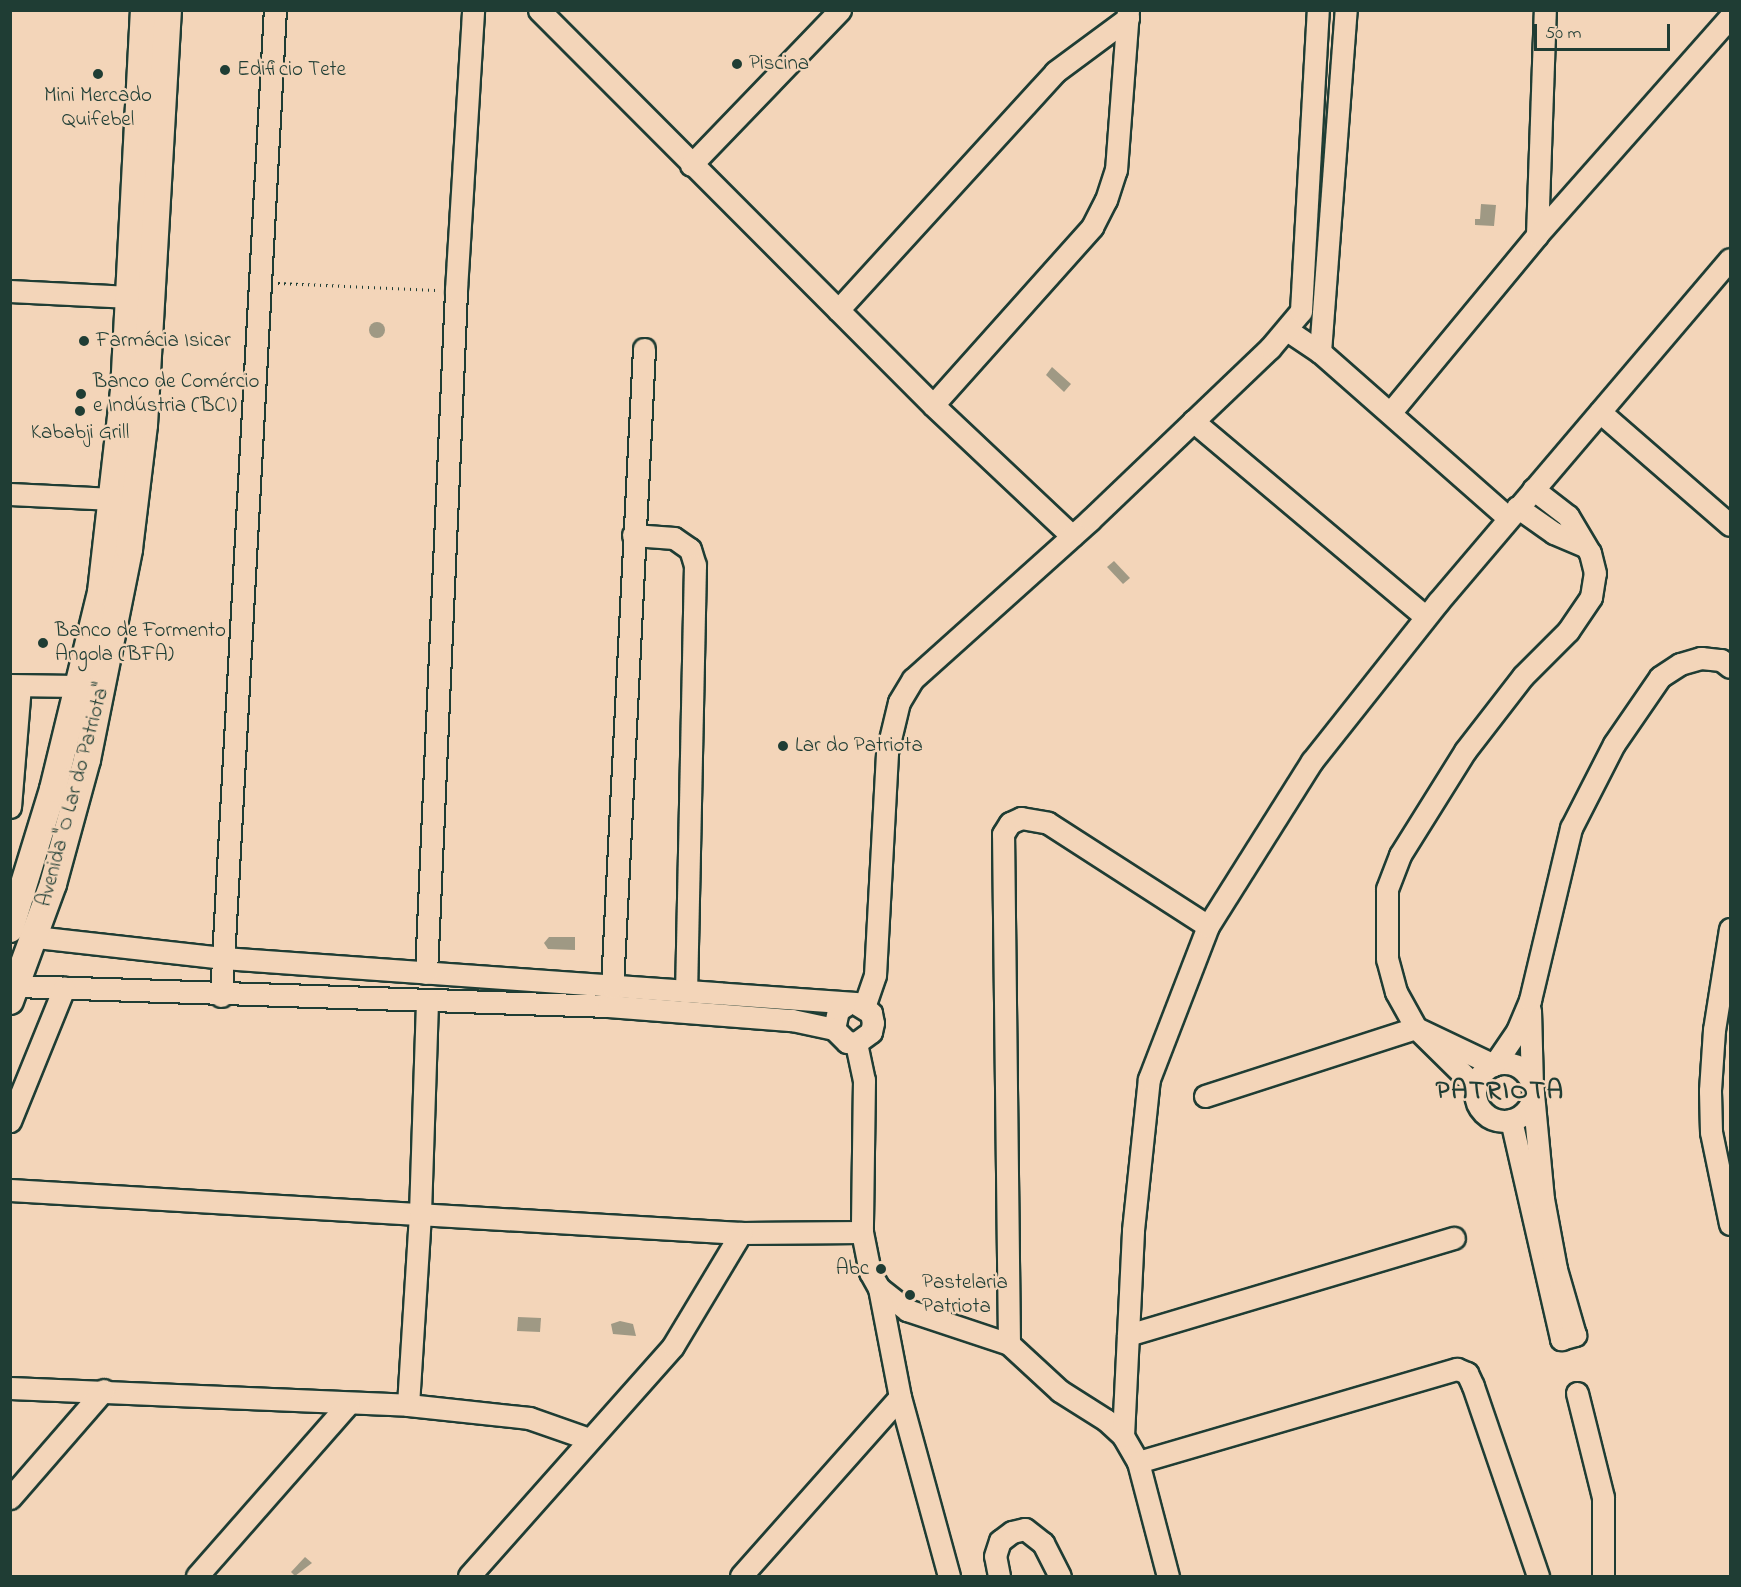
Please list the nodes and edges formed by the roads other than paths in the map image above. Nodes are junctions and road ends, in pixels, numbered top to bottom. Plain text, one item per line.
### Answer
1 (144, 10) edge
2 (168, 10) edge
3 (275, 10) edge
4 (473, 10) edge
5 (539, 10) edge
6 (840, 10) edge
7 (1318, 10) edge
8 (1346, 10) edge
9 (1545, 10) edge
10 (1128, 14) edge
11 (1731, 17) edge
12 (691, 165) junction
13 (1537, 235) junction
14 (1731, 259) edge
15 (10, 291) edge
16 (130, 297) junction
17 (838, 309) junction
18 (1287, 330) junction
19 (644, 349) dead end
20 (1320, 352) junction
21 (933, 405) junction
22 (1600, 412) junction
23 (1390, 413) junction
24 (1193, 421) junction
25 (1533, 489) junction
26 (10, 494) edge
27 (114, 499) junction
28 (1513, 513) junction
29 (1731, 525) edge
30 (633, 535) junction
31 (1072, 536) junction
32 (1584, 546) junction
33 (1426, 617) junction
34 (1731, 667) edge
35 (15, 685) edge
36 (76, 686) junction
37 (10, 807) edge
38 (18, 880) edge
39 (1208, 926) junction
40 (10, 929) edge
41 (1731, 930) edge
42 (36, 937) junction
43 (1727, 957) edge
44 (224, 958) junction
45 (426, 973) junction
46 (612, 987) junction
47 (64, 988) junction
48 (686, 992) junction
49 (13, 994) edge
50 (221, 996) junction
51 (1530, 1000) junction
52 (427, 1001) junction
53 (855, 1006) junction
54 (1416, 1028) junction
55 (834, 1029) junction
56 (856, 1043) junction
57 (1494, 1065) junction
58 (1476, 1087) junction
59 (1532, 1089) junction
60 (1205, 1096) dead end
61 (10, 1120) edge
62 (1511, 1120) junction
63 (10, 1190) edge
64 (420, 1213) junction
65 (1731, 1224) edge
66 (862, 1232) junction
67 (741, 1233) junction
68 (1454, 1238) dead end
69 (879, 1288) junction
70 (1128, 1335) junction
71 (1010, 1344) junction
72 (10, 1388) edge
73 (104, 1390) junction
74 (1577, 1393) dead end
75 (900, 1397) junction
76 (348, 1404) junction
77 (408, 1405) junction
78 (1123, 1436) junction
79 (589, 1439) junction
80 (1138, 1462) junction
81 (10, 1498) edge
82 (197, 1576) edge
83 (469, 1576) edge
84 (741, 1576) edge
85 (949, 1576) edge
86 (999, 1576) edge
87 (1060, 1576) edge
88 (1168, 1576) edge
89 (1538, 1576) edge
90 (1604, 1576) edge

1 - 16 main road, Avenida "O Lar do Patriota"
2 - 42 main road, Avenida "O Lar do Patriota"
3 - 44 street
4 - 45 street
5 - 12 street
6 - 12 street
7 - 18 street
8 - 20 street
9 - 13 street
10 - 17 street
10 - 21 street
11 - 13 street
12 - 17 street
13 - 23 street
14 - 22 street
15 - 16 street
16 - 27 main road, Avenida "O Lar do Patriota"
17 - 21 street
18 - 20 street
18 - 24 street
19 - 30 street
20 - 23 street
21 - 31 street
22 - 25 street
22 - 29 street
23 - 28 street
24 - 31 street
24 - 33 street
25 - 28 street
25 - 32 street
26 - 27 street
27 - 36 main road, Avenida "O Lar do Patriota"
28 - 32 street
28 - 33 street
30 - 46 street
30 - 48 street
31 - 53 street
32 - 54 street
33 - 39 street
34 - 51 street
35 - 36 street
35 - 37 street
36 - 38 main road, Avenida "O Lar do Patriota"
38 - 40 main road, Avenida "O Lar do Patriota"
39 - 70 street
39 - 71 street
41 - 43 street
42 - 44 street
42 - 49 main road, Avenida "O Lar do Patriota"
43 - 65 street
44 - 45 street
44 - 50 street
45 - 46 street
46 - 48 street
47 - 49 street
47 - 50 street
47 - 61 street
48 - 53 street
50 - 52 street
51 - 57 street
51 - 59 street
52 - 55 street
52 - 64 street
53 - 55 street
53 - 56 street
54 - 57 street
54 - 58 street
54 - 60 street
55 - 56 street
56 - 66 street
57 - 58 street
57 - 59 street
58 - 62 street
59 - 62 street
59 - 62 street
63 - 64 street
64 - 67 street
64 - 77 street
66 - 67 street
66 - 69 street
67 - 79 street
68 - 70 street
69 - 71 street
69 - 75 street
70 - 78 street
71 - 78 street
72 - 73 street
73 - 76 street
73 - 81 street
74 - 90 street
75 - 84 street
75 - 85 street
76 - 77 street
76 - 82 street
77 - 79 street
78 - 80 street
79 - 83 street
80 - 88 street
80 - 89 street
86 - 87 street

